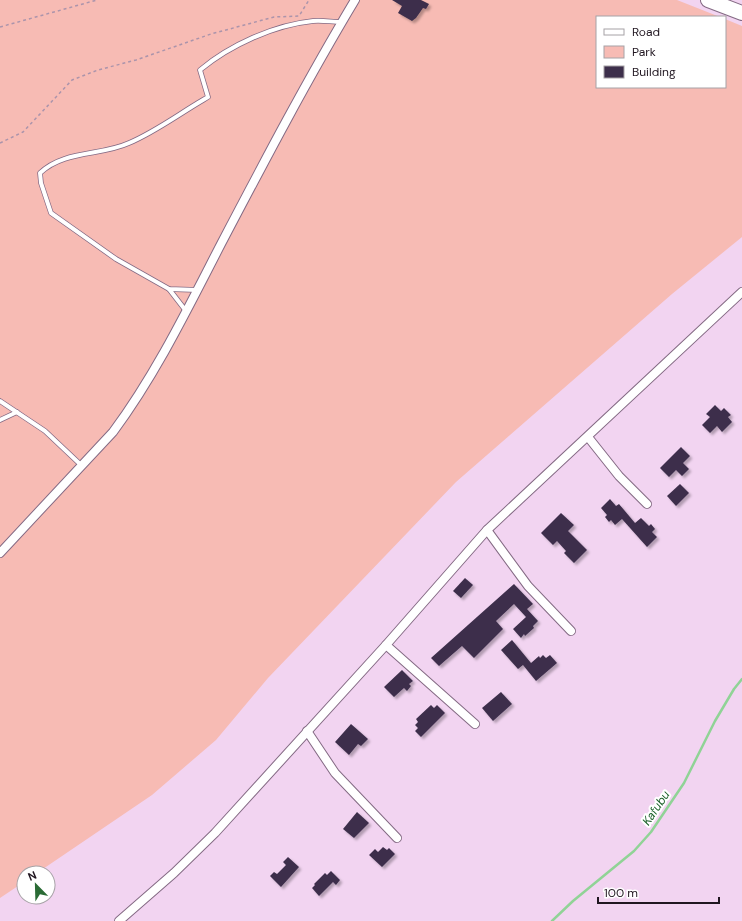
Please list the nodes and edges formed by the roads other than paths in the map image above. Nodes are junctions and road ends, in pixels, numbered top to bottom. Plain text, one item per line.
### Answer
1 (355, 0) edge
2 (708, 0) edge
3 (742, 13) edge
4 (342, 22) junction
5 (169, 289) junction
6 (197, 290) junction
7 (742, 292) edge
8 (186, 311) junction
9 (0, 401) edge
10 (17, 412) junction
11 (0, 420) edge
12 (588, 437) junction
13 (82, 466) junction
14 (647, 504) dead end
15 (487, 530) junction
16 (0, 553) edge
17 (571, 631) dead end
18 (386, 645) junction
19 (475, 724) dead end
20 (307, 731) junction
21 (397, 838) dead end
22 (119, 921) edge

1 - 4 street
2 - 3 highway
4 - 5 lane
4 - 6 street
5 - 6 lane
5 - 8 lane
6 - 8 street
7 - 12 street
8 - 13 street
9 - 10 lane
10 - 11 lane
10 - 13 lane
12 - 14 street
12 - 15 street
13 - 16 street
15 - 17 street
15 - 18 street
18 - 19 street
18 - 20 street
20 - 21 street
20 - 22 street

